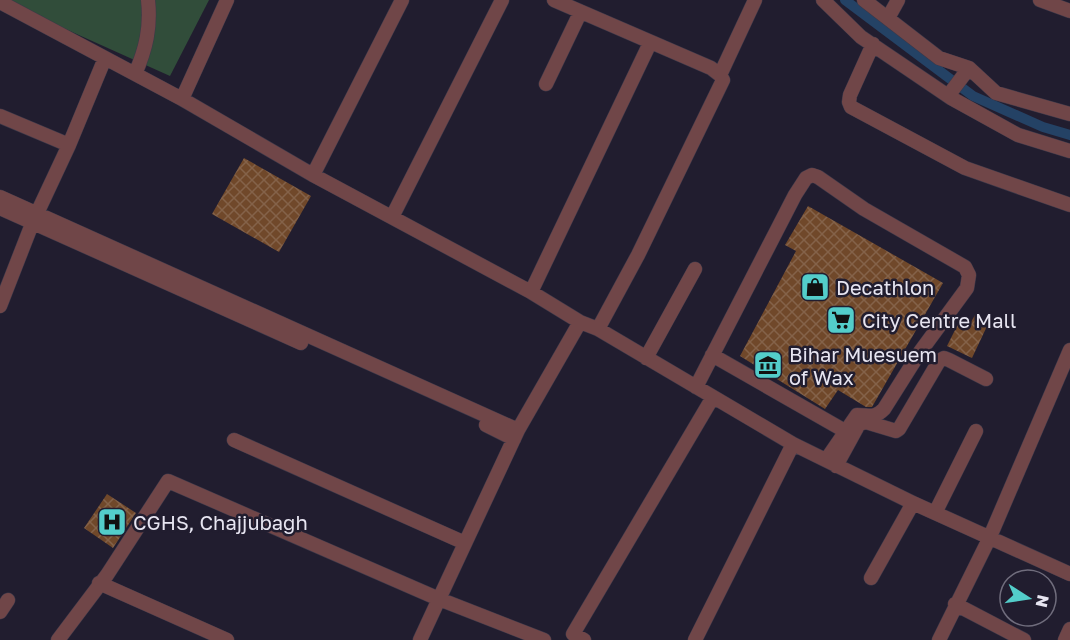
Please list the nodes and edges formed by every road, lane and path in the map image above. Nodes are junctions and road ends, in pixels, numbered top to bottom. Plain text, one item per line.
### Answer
1 (147, 0) edge
2 (227, 0) edge
3 (402, 0) edge
4 (502, 0) edge
5 (554, 0) edge
6 (755, 0) edge
7 (824, 0) edge
8 (864, 0) edge
9 (898, 0) edge
10 (1040, 0) edge
11 (0, 2) edge
12 (1070, 11) edge
13 (580, 13) junction
14 (888, 18) junction
15 (650, 43) junction
16 (873, 44) junction
17 (105, 58) junction
18 (967, 70) junction
19 (135, 74) junction
20 (720, 75) junction
21 (546, 84) dead end
22 (952, 91) junction
23 (182, 99) junction
24 (1070, 114) edge
25 (0, 116) edge
26 (69, 145) junction
27 (1070, 151) edge
28 (313, 175) junction
29 (0, 197) edge
30 (1070, 205) edge
31 (0, 208) edge
32 (392, 217) junction
33 (35, 218) junction
34 (695, 269) dead end
35 (531, 292) junction
36 (1, 297) edge
37 (580, 322) junction
38 (598, 329) junction
39 (1070, 350) edge
40 (712, 355) junction
41 (646, 358) junction
42 (986, 379) dead end
43 (696, 387) junction
44 (713, 397) junction
45 (845, 431) junction
46 (976, 431) dead end
47 (516, 434) junction
48 (234, 440) dead end
49 (793, 444) junction
50 (831, 463) junction
51 (913, 503) junction
52 (935, 513) junction
53 (989, 539) junction
54 (465, 543) junction
55 (1070, 574) edge
56 (871, 578) dead end
57 (99, 584) junction
58 (439, 599) junction
59 (955, 604) junction
60 (1070, 629) edge
61 (58, 640) edge
62 (227, 640) edge
63 (420, 640) edge
64 (544, 640) edge
65 (584, 640) edge
66 (696, 640) edge
67 (939, 640) edge
68 (1024, 640) edge
69 (1065, 640) edge

1 - 19 street
2 - 23 street
3 - 28 street
4 - 32 street
5 - 13 street
6 - 20 street
7 - 16 street
8 - 14 street
9 - 14 street
10 - 12 street
11 - 17 street
13 - 15 street
13 - 21 street
14 - 18 street
15 - 20 street
15 - 35 street
16 - 22 street
16 - 30 street
17 - 19 street
17 - 26 street
18 - 22 street
18 - 24 street
19 - 23 street
20 - 38 street
22 - 27 street
23 - 28 street
25 - 26 street
26 - 33 street
28 - 32 street
29 - 33 street
31 - 33 street
32 - 35 street
33 - 36 street
33 - 47 street
34 - 41 street
35 - 37 street
37 - 38 street
37 - 47 street
38 - 41 street
39 - 53 street
40 - 43 street
40 - 45 street
40 - 45 street
41 - 43 street
42 - 50 street
43 - 44 street
44 - 49 street
44 - 65 street
45 - 50 street
46 - 52 street
47 - 54 street
48 - 54 street
49 - 50 street
49 - 66 street
50 - 51 street
51 - 52 street
51 - 56 street
52 - 53 street
53 - 55 street
53 - 59 street
54 - 58 street
57 - 58 street
57 - 61 street
57 - 62 street
58 - 63 street
58 - 64 street
59 - 67 street
59 - 68 street
60 - 69 street

